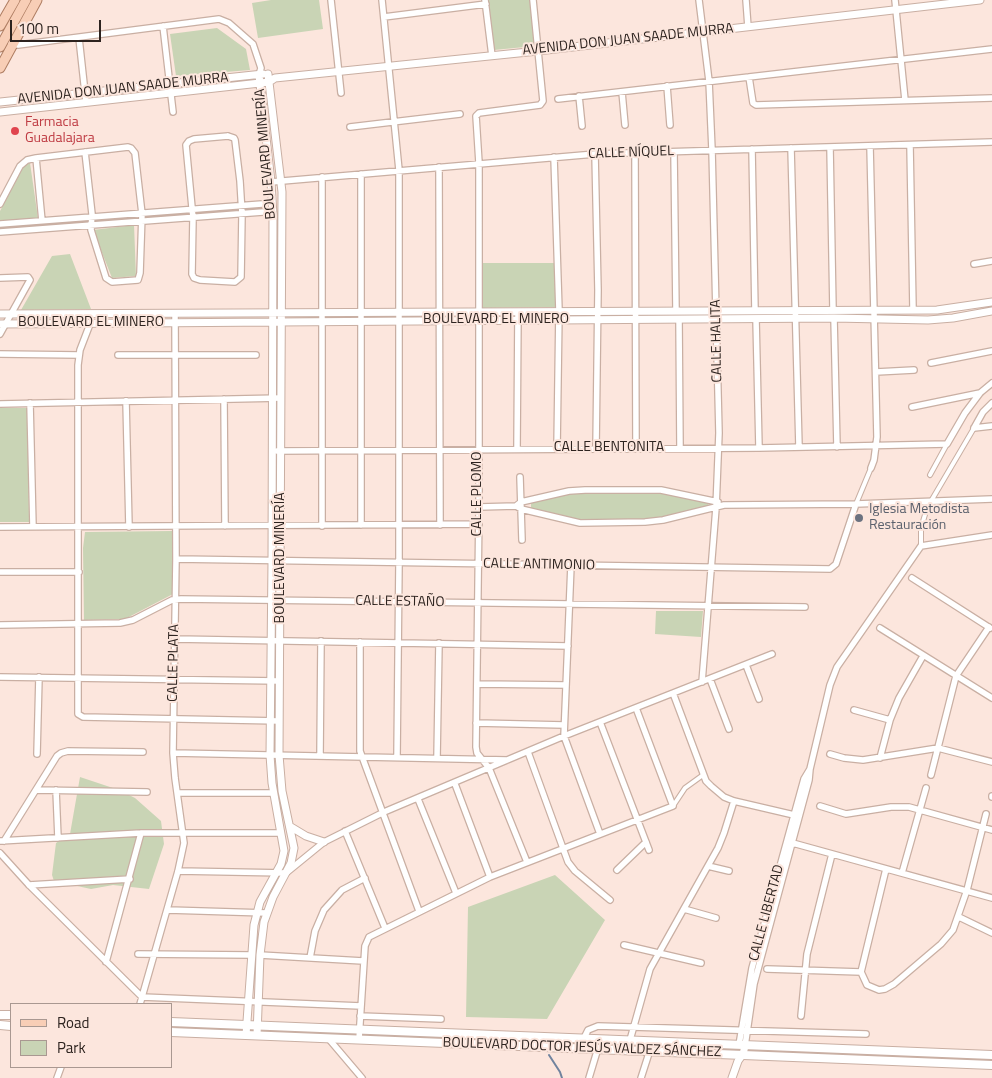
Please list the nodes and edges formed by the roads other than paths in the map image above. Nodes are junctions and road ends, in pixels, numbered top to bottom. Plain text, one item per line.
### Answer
1 (14, 0) edge
2 (26, 0) edge
3 (38, 0) edge
4 (332, 0) edge
5 (382, 0) edge
6 (533, 0) edge
7 (699, 0) edge
8 (746, 0) edge
9 (895, 0) edge
10 (980, 0) edge
11 (485, 2) edge
12 (944, 2) edge
13 (896, 10) junction
14 (384, 17) junction
15 (0, 26) edge
16 (163, 26) junction
17 (748, 27) junction
18 (703, 32) junction
19 (79, 38) junction
20 (2, 44) edge
21 (13, 45) junction
22 (992, 49) edge
23 (538, 51) junction
24 (492, 56) junction
25 (902, 59) junction
26 (389, 67) junction
27 (0, 68) edge
28 (260, 71) junction
29 (339, 72) junction
30 (268, 74) joint
31 (749, 77) junction
32 (272, 80) junction
33 (709, 81) junction
34 (170, 83) junction
35 (259, 83) junction
36 (667, 86) junction
37 (85, 92) junction
38 (171, 92) junction
39 (622, 92) junction
40 (341, 93) dead end
41 (579, 96) junction
42 (992, 98) edge
43 (558, 99) dead end
44 (905, 100) junction
45 (0, 102) edge
46 (86, 102) junction
47 (0, 112) edge
48 (173, 112) dead end
49 (460, 114) dead end
50 (395, 121) junction
51 (625, 125) dead end
52 (670, 125) dead end
53 (582, 126) dead end
54 (350, 127) dead end
55 (992, 142) edge
56 (910, 145) junction
57 (870, 146) junction
58 (830, 147) junction
59 (791, 148) junction
60 (752, 149) junction
61 (712, 150) junction
62 (85, 152) junction
63 (674, 152) junction
64 (635, 153) junction
65 (595, 154) junction
66 (554, 157) junction
67 (36, 158) junction
68 (479, 163) junction
69 (439, 166) junction
70 (400, 170) junction
71 (361, 174) junction
72 (322, 177) junction
73 (281, 180) junction
74 (271, 182) junction
75 (0, 204) edge
76 (262, 204) dead end
77 (242, 206) junction
78 (192, 210) junction
79 (263, 212) dead end
80 (142, 214) junction
81 (242, 214) junction
82 (92, 217) junction
83 (193, 218) junction
84 (42, 221) junction
85 (142, 222) junction
86 (0, 224) edge
87 (91, 225) junction
88 (0, 232) edge
89 (992, 261) edge
90 (974, 264) dead end
91 (0, 278) edge
92 (992, 302) edge
93 (913, 309) junction
94 (755, 310) junction
95 (833, 310) junction
96 (874, 310) junction
97 (559, 311) junction
98 (598, 311) junction
99 (636, 311) junction
100 (676, 311) junction
101 (716, 311) junction
102 (992, 311) edge
103 (361, 312) junction
104 (399, 312) junction
105 (440, 312) junction
106 (478, 312) junction
107 (518, 312) junction
108 (0, 314) edge
109 (11, 314) junction
110 (175, 314) junction
111 (272, 314) junction
112 (282, 314) junction
113 (321, 314) junction
114 (795, 314) junction
115 (834, 318) junction
116 (874, 318) junction
117 (597, 319) junction
118 (636, 319) junction
119 (679, 319) junction
120 (717, 319) junction
121 (756, 319) junction
122 (361, 320) junction
123 (400, 320) junction
124 (440, 320) junction
125 (478, 320) junction
126 (518, 320) junction
127 (559, 320) junction
128 (321, 322) junction
129 (175, 323) junction
130 (272, 323) junction
131 (282, 323) junction
132 (3, 324) edge
133 (90, 324) junction
134 (0, 334) edge
135 (992, 351) edge
136 (0, 354) edge
137 (79, 355) junction
138 (118, 355) dead end
139 (256, 355) dead end
140 (175, 356) junction
141 (931, 363) dead end
142 (914, 370) dead end
143 (876, 372) junction
144 (992, 383) edge
145 (980, 393) junction
146 (272, 398) junction
147 (281, 398) junction
148 (176, 400) junction
149 (224, 400) junction
150 (126, 401) junction
151 (78, 402) junction
152 (30, 403) junction
153 (992, 403) edge
154 (0, 404) edge
155 (912, 407) dead end
156 (992, 426) edge
157 (974, 428) junction
158 (947, 444) junction
159 (876, 446) junction
160 (799, 447) junction
161 (837, 447) junction
162 (517, 448) junction
163 (557, 448) junction
164 (596, 448) junction
165 (636, 448) junction
166 (680, 448) junction
167 (719, 448) junction
168 (759, 448) junction
169 (439, 449) junction
170 (478, 449) junction
171 (322, 450) junction
172 (360, 450) junction
173 (399, 450) junction
174 (272, 451) junction
175 (281, 451) junction
176 (871, 468) joint
177 (930, 475) dead end
178 (520, 476) dead end
179 (992, 499) edge
180 (931, 502) junction
181 (856, 504) junction
182 (716, 505) junction
183 (519, 506) junction
184 (479, 507) junction
185 (478, 524) junction
186 (361, 525) junction
187 (400, 525) junction
188 (440, 525) junction
189 (176, 526) junction
190 (225, 526) junction
191 (272, 526) junction
192 (281, 526) junction
193 (322, 526) junction
194 (0, 527) edge
195 (33, 527) junction
196 (79, 527) junction
197 (128, 527) junction
198 (992, 535) edge
199 (522, 540) dead end
200 (921, 546) junction
201 (176, 559) junction
202 (272, 561) junction
203 (281, 561) junction
204 (400, 563) junction
205 (478, 564) junction
206 (571, 565) junction
207 (711, 567) junction
208 (0, 572) edge
209 (79, 572) junction
210 (912, 578) dead end
211 (175, 599) junction
212 (272, 600) junction
213 (281, 600) junction
214 (399, 602) junction
215 (478, 603) junction
216 (569, 604) junction
217 (708, 606) junction
218 (805, 607) dead end
219 (79, 624) junction
220 (0, 625) edge
221 (880, 628) dead end
222 (990, 628) edge
223 (175, 639) junction
224 (271, 640) junction
225 (280, 641) junction
226 (321, 641) junction
227 (360, 642) junction
228 (399, 643) junction
229 (439, 643) junction
230 (478, 644) junction
231 (568, 646) junction
232 (772, 654) dead end
233 (923, 656) junction
234 (746, 665) junction
235 (956, 676) junction
236 (0, 677) edge
237 (39, 677) junction
238 (78, 678) junction
239 (710, 679) junction
240 (174, 680) junction
241 (270, 681) junction
242 (280, 681) junction
243 (702, 682) junction
244 (477, 684) junction
245 (566, 685) junction
246 (673, 693) junction
247 (992, 698) edge
248 (759, 699) dead end
249 (636, 708) junction
250 (854, 710) dead end
251 (174, 719) junction
252 (890, 720) junction
253 (270, 721) junction
254 (279, 721) junction
255 (600, 722) junction
256 (476, 723) junction
257 (564, 725) junction
258 (728, 729) dead end
259 (564, 736) junction
260 (938, 748) junction
261 (143, 752) dead end
262 (528, 752) junction
263 (37, 754) dead end
264 (173, 754) junction
265 (830, 754) dead end
266 (270, 755) junction
267 (279, 755) junction
268 (320, 756) junction
269 (361, 756) junction
270 (397, 757) junction
271 (437, 758) junction
272 (482, 758) junction
273 (880, 758) junction
274 (510, 760) junction
275 (992, 762) edge
276 (489, 768) junction
277 (810, 768) junction
278 (931, 774) dead end
279 (704, 778) junction
280 (455, 784) junction
281 (926, 788) dead end
282 (36, 790) junction
283 (56, 790) junction
284 (147, 792) dead end
285 (178, 793) junction
286 (273, 793) junction
287 (418, 799) junction
288 (734, 801) junction
289 (674, 806) junction
290 (820, 806) dead end
291 (287, 810) junction
292 (920, 810) junction
293 (277, 812) junction
294 (384, 812) junction
295 (986, 814) dead end
296 (794, 815) junction
297 (637, 820) junction
298 (291, 827) junction
299 (983, 828) junction
300 (992, 830) edge
301 (345, 831) junction
302 (180, 832) junction
303 (142, 833) junction
304 (281, 833) junction
305 (600, 834) junction
306 (58, 838) junction
307 (2, 841) edge
308 (324, 842) junction
309 (646, 842) junction
310 (789, 842) junction
311 (563, 848) junction
312 (649, 850) dead end
313 (0, 853) edge
314 (832, 854) junction
315 (527, 862) junction
316 (708, 866) junction
317 (886, 869) junction
318 (617, 870) dead end
319 (178, 871) junction
320 (729, 871) dead end
321 (276, 873) junction
322 (286, 873) junction
323 (902, 873) junction
324 (490, 877) junction
325 (365, 878) junction
326 (130, 879) junction
327 (29, 885) junction
328 (967, 890) junction
329 (456, 892) junction
330 (992, 898) edge
331 (610, 900) dead end
332 (684, 909) junction
333 (168, 910) junction
334 (419, 911) junction
335 (257, 912) junction
336 (266, 912) junction
337 (959, 917) junction
338 (716, 918) dead end
339 (385, 928) junction
340 (992, 932) edge
341 (624, 945) dead end
342 (658, 953) junction
343 (138, 954) dead end
344 (155, 954) junction
345 (251, 955) junction
346 (260, 955) junction
347 (310, 958) junction
348 (363, 961) junction
349 (106, 962) junction
350 (700, 963) dead end
351 (767, 969) dead end
352 (805, 971) junction
353 (861, 972) junction
354 (142, 997) junction
355 (248, 1001) junction
356 (258, 1001) junction
357 (140, 1003) edge
358 (361, 1006) junction
359 (360, 1016) junction
360 (801, 1016) dead end
361 (441, 1019) dead end
362 (172, 1022) edge
363 (247, 1025) junction
364 (257, 1025) junction
365 (633, 1026) junction
366 (359, 1029) junction
367 (744, 1030) junction
368 (172, 1032) edge
369 (866, 1034) dead end
370 (246, 1035) junction
371 (257, 1035) junction
372 (328, 1038) junction
373 (584, 1038) junction
374 (359, 1039) junction
375 (630, 1040) junction
376 (598, 1048) junction
377 (650, 1050) junction
378 (740, 1052) junction
379 (910, 1052) junction
380 (992, 1054) edge
381 (910, 1062) junction
382 (992, 1065) edge
383 (362, 1078) edge
384 (589, 1078) edge
385 (641, 1078) edge
386 (732, 1078) edge

1 - 15 main road
2 - 20 main road
3 - 21 main road
4 - 29 street
5 - 14 street
6 - 23 street
7 - 18 street, CALLE HALITA
8 - 17 street
9 - 13 street
10 - 12 street, AVENIDA DON JUAN SAADE MURRA
11 - 14 street
11 - 24 street
12 - 13 street, AVENIDA DON JUAN SAADE MURRA
13 - 17 street, AVENIDA DON JUAN SAADE MURRA
13 - 25 street
14 - 26 street
16 - 19 street
16 - 28 street
16 - 34 street
17 - 18 street, AVENIDA DON JUAN SAADE MURRA
18 - 23 street, AVENIDA DON JUAN SAADE MURRA
18 - 33 street, CALLE HALITA
19 - 21 street
19 - 37 street
20 - 21 street
21 - 27 main road
22 - 25 street
23 - 24 street, AVENIDA DON JUAN SAADE MURRA
23 - 68 street, CALLE PLOMO
24 - 26 street, AVENIDA DON JUAN SAADE MURRA
25 - 31 street
25 - 44 street
26 - 29 street, AVENIDA DON JUAN SAADE MURRA
26 - 50 street
28 - 30 street, AVENIDA DON JUAN SAADE MURRA
28 - 34 street, AVENIDA DON JUAN SAADE MURRA
28 - 35 street, BOULEVARD MINERÍA
29 - 32 street, AVENIDA DON JUAN SAADE MURRA
29 - 40 street
30 - 32 street, BOULEVARD MINERÍA
31 - 33 street
31 - 44 street
32 - 35 street, AVENIDA DON JUAN SAADE MURRA
32 - 73 street, BOULEVARD MINERÍA
33 - 36 street
33 - 61 street, CALLE HALITA
34 - 37 street, AVENIDA DON JUAN SAADE MURRA
34 - 38 street
35 - 38 street, AVENIDA DON JUAN SAADE MURRA
35 - 74 street, BOULEVARD MINERÍA
36 - 39 street
36 - 52 street
37 - 45 street, AVENIDA DON JUAN SAADE MURRA
37 - 46 street
38 - 46 street, AVENIDA DON JUAN SAADE MURRA
38 - 48 street
39 - 41 street
39 - 51 street
41 - 43 street
41 - 53 street
42 - 44 street
46 - 47 street, AVENIDA DON JUAN SAADE MURRA
49 - 50 street
50 - 54 street
50 - 70 street
55 - 56 street, CALLE NÍQUEL
56 - 57 street, CALLE NÍQUEL
56 - 93 street
57 - 58 street, CALLE NÍQUEL
57 - 96 street
58 - 59 street, CALLE NÍQUEL
58 - 95 street
59 - 60 street, CALLE NÍQUEL
59 - 114 street
60 - 61 street, CALLE NÍQUEL
60 - 94 street
61 - 63 street, CALLE NÍQUEL
61 - 101 street, CALLE HALITA
62 - 67 street
62 - 80 street
62 - 82 street
63 - 64 street, CALLE NÍQUEL
63 - 100 street
64 - 65 street, CALLE NÍQUEL
64 - 99 street
65 - 66 street, CALLE NÍQUEL
65 - 98 street
66 - 68 street, CALLE NÍQUEL
66 - 97 street
67 - 75 street
67 - 84 street
68 - 69 street, CALLE NÍQUEL
68 - 106 street, CALLE PLOMO
69 - 70 street, CALLE NÍQUEL
69 - 105 street
70 - 71 street, CALLE NÍQUEL
70 - 104 street
71 - 72 street, CALLE NÍQUEL
71 - 103 street
72 - 73 street, CALLE NÍQUEL
72 - 113 street
73 - 74 street, CALLE NÍQUEL
73 - 112 street, BOULEVARD MINERÍA
74 - 111 street, BOULEVARD MINERÍA
76 - 77 street
77 - 78 street
77 - 78 street
77 - 81 street
78 - 80 street
78 - 83 street
79 - 81 street
80 - 82 street
80 - 85 street
81 - 83 street
81 - 83 street
82 - 84 street
82 - 87 street
83 - 85 street
84 - 86 street
85 - 87 street
85 - 87 street
87 - 88 street
89 - 90 street
91 - 109 street
92 - 93 street, BOULEVARD EL MINERO
93 - 96 street, BOULEVARD EL MINERO
94 - 101 street, BOULEVARD EL MINERO
94 - 114 street, BOULEVARD EL MINERO
95 - 96 street, BOULEVARD EL MINERO
95 - 114 street, BOULEVARD EL MINERO
96 - 116 street
97 - 98 street, BOULEVARD EL MINERO
97 - 107 street, BOULEVARD EL MINERO
97 - 127 street
98 - 99 street, BOULEVARD EL MINERO
98 - 117 street
99 - 100 street, BOULEVARD EL MINERO
99 - 118 street
100 - 101 street, BOULEVARD EL MINERO
101 - 120 street, CALLE HALITA
102 - 116 street, BOULEVARD EL MINERO
103 - 104 street, BOULEVARD EL MINERO
103 - 113 street, BOULEVARD EL MINERO
103 - 122 street
104 - 105 street, BOULEVARD EL MINERO
104 - 123 street
105 - 106 street, BOULEVARD EL MINERO
105 - 124 street
106 - 107 street, BOULEVARD EL MINERO
106 - 125 street, CALLE PLOMO
107 - 126 street
108 - 109 street, BOULEVARD EL MINERO
109 - 110 street, BOULEVARD EL MINERO
109 - 132 street
110 - 111 street, BOULEVARD EL MINERO
110 - 129 street, CALLE PLATA
111 - 112 street, BOULEVARD EL MINERO
111 - 130 street, BOULEVARD MINERÍA
112 - 113 street, BOULEVARD EL MINERO
112 - 131 street, BOULEVARD MINERÍA
113 - 128 street
114 - 115 street, BOULEVARD EL MINERO
114 - 121 street, BOULEVARD EL MINERO
114 - 160 street
115 - 116 street, BOULEVARD EL MINERO
115 - 161 street
116 - 143 street
117 - 118 street, BOULEVARD EL MINERO
117 - 127 street, BOULEVARD EL MINERO
117 - 164 street
118 - 119 street, BOULEVARD EL MINERO
118 - 165 street
119 - 120 street, BOULEVARD EL MINERO
119 - 166 street
120 - 121 street, BOULEVARD EL MINERO
120 - 167 street, CALLE HALITA
121 - 168 street
122 - 123 street, BOULEVARD EL MINERO
122 - 128 street, BOULEVARD EL MINERO
122 - 172 street
123 - 124 street, BOULEVARD EL MINERO
123 - 173 street
124 - 125 street, BOULEVARD EL MINERO
124 - 169 street
125 - 126 street, BOULEVARD EL MINERO
125 - 170 street, CALLE PLOMO
126 - 127 street, BOULEVARD EL MINERO
126 - 162 street
127 - 163 street
128 - 131 street, BOULEVARD EL MINERO
128 - 171 street
129 - 130 street, BOULEVARD EL MINERO
129 - 133 street, BOULEVARD EL MINERO
129 - 140 street, CALLE PLATA
130 - 131 street, BOULEVARD EL MINERO
130 - 146 street, BOULEVARD MINERÍA
131 - 147 street, BOULEVARD MINERÍA
132 - 133 street, BOULEVARD EL MINERO
132 - 134 street
133 - 137 street
135 - 141 street
136 - 137 street
137 - 151 street
138 - 140 street
139 - 140 street
140 - 148 street, CALLE PLATA
142 - 143 street
143 - 159 street
144 - 145 street
145 - 155 street
145 - 158 street
146 - 147 street
146 - 149 street
146 - 174 street, BOULEVARD MINERÍA
147 - 175 street, BOULEVARD MINERÍA
148 - 149 street
148 - 150 street
148 - 189 street, CALLE PLATA
149 - 190 street
150 - 151 street
150 - 197 street
151 - 152 street
151 - 196 street
152 - 154 street
152 - 195 street
153 - 157 street
156 - 157 street
157 - 180 street
158 - 159 street, CALLE BENTONITA
158 - 177 street
159 - 161 street, CALLE BENTONITA
159 - 176 street
160 - 161 street, CALLE BENTONITA
160 - 168 street, CALLE BENTONITA
162 - 163 street, CALLE BENTONITA
162 - 170 street, CALLE BENTONITA
163 - 164 street, CALLE BENTONITA
164 - 165 street, CALLE BENTONITA
165 - 166 street, CALLE BENTONITA
166 - 167 street, CALLE BENTONITA
167 - 168 street, CALLE BENTONITA
167 - 182 street, CALLE HALITA
169 - 170 street, CALLE BENTONITA
169 - 173 street, CALLE BENTONITA
169 - 188 street
170 - 184 street, CALLE PLOMO
171 - 172 street, CALLE BENTONITA
171 - 175 street, CALLE BENTONITA
171 - 193 street
172 - 173 street, CALLE BENTONITA
172 - 186 street
173 - 187 street
174 - 175 street, CALLE BENTONITA
174 - 191 street, BOULEVARD MINERÍA
175 - 192 street, BOULEVARD MINERÍA
176 - 181 street
178 - 183 street
179 - 180 street
180 - 181 street
180 - 200 street
181 - 182 street
181 - 207 street, CALLE ANTIMONIO
182 - 183 street
182 - 183 street
182 - 207 street, CALLE HALITA
183 - 184 street
183 - 199 street
184 - 185 street, CALLE PLOMO
185 - 188 street
185 - 205 street, CALLE PLOMO
186 - 187 street
186 - 193 street
187 - 188 street
187 - 204 street
189 - 190 street
189 - 197 street
189 - 201 street, CALLE PLATA
190 - 191 street
191 - 192 street
191 - 202 street, BOULEVARD MINERÍA
192 - 193 street
192 - 203 street, BOULEVARD MINERÍA
194 - 195 street
195 - 196 street
196 - 197 street
196 - 209 street
198 - 200 street
200 - 277 street, CALLE LIBERTAD
201 - 202 street, CALLE ANTIMONIO
201 - 211 street, CALLE PLATA
202 - 203 street, CALLE ANTIMONIO
202 - 212 street, BOULEVARD MINERÍA
203 - 204 street, CALLE ANTIMONIO
203 - 213 street, BOULEVARD MINERÍA
204 - 205 street, CALLE ANTIMONIO
204 - 214 street
205 - 206 street, CALLE ANTIMONIO
205 - 215 street, CALLE PLOMO
206 - 207 street, CALLE ANTIMONIO
206 - 216 street
207 - 217 street, CALLE HALITA
208 - 209 street
209 - 219 street
210 - 222 street
211 - 212 street, CALLE ESTAÑO
211 - 219 street, CALLE ESTAÑO
211 - 223 street, CALLE PLATA
212 - 213 street, CALLE ESTAÑO
212 - 224 street, BOULEVARD MINERÍA
213 - 214 street, CALLE ESTAÑO
213 - 225 street, BOULEVARD MINERÍA
214 - 215 street, CALLE ESTAÑO
214 - 228 street
215 - 216 street, CALLE ESTAÑO
215 - 230 street, CALLE PLOMO
216 - 217 street, CALLE ESTAÑO
216 - 231 street
217 - 218 street, CALLE ESTAÑO
217 - 243 street, CALLE HALITA
219 - 220 street, CALLE ESTAÑO
219 - 238 street
221 - 233 street
222 - 235 street
223 - 224 street
223 - 240 street, CALLE PLATA
224 - 225 street
224 - 241 street, BOULEVARD MINERÍA
225 - 226 street
225 - 242 street, BOULEVARD MINERÍA
226 - 227 street
226 - 268 street
227 - 228 street
227 - 269 street
228 - 229 street
228 - 270 street
229 - 230 street
229 - 271 street
230 - 231 street
230 - 244 street, CALLE PLOMO
231 - 245 street
232 - 234 street
233 - 235 street
233 - 252 street
234 - 239 street
234 - 248 street
235 - 247 street
235 - 260 street
236 - 237 street
237 - 238 street
237 - 263 street
238 - 240 street
238 - 251 street
239 - 243 street
239 - 258 street
240 - 241 street
240 - 251 street, CALLE PLATA
241 - 242 street
241 - 253 street, BOULEVARD MINERÍA
242 - 254 street, BOULEVARD MINERÍA
243 - 246 street
244 - 245 street
244 - 256 street, CALLE PLOMO
245 - 257 street
246 - 249 street
246 - 279 street
249 - 255 street
249 - 289 street
250 - 252 street
251 - 253 street
251 - 264 street, CALLE PLATA
252 - 273 street
253 - 254 street
253 - 266 street, BOULEVARD MINERÍA
254 - 267 street, BOULEVARD MINERÍA
255 - 259 street
255 - 297 street
256 - 257 street
256 - 272 street, CALLE PLOMO
257 - 259 street
259 - 262 street
259 - 305 street
260 - 273 street
260 - 275 street
260 - 278 street
261 - 282 street
262 - 274 street
262 - 311 street
264 - 266 street
264 - 285 street, CALLE PLATA
265 - 273 street
266 - 267 street
266 - 286 street, BOULEVARD MINERÍA
267 - 268 street
267 - 291 street, BOULEVARD MINERÍA
268 - 269 street
269 - 270 street
269 - 294 street
270 - 271 street
271 - 272 street
272 - 274 street
272 - 276 street, CALLE PLOMO
274 - 276 street
276 - 280 street
276 - 315 street, CALLE PLOMO
277 - 296 street, CALLE LIBERTAD
277 - 310 street, CALLE LIBERTAD
279 - 288 street
279 - 289 street
280 - 287 street
280 - 324 street
281 - 292 street
282 - 283 street
282 - 307 street
283 - 284 street
283 - 306 street
285 - 286 street
285 - 302 street, CALLE PLATA
286 - 293 street, BOULEVARD MINERÍA
287 - 294 street
287 - 329 street
288 - 296 street
288 - 316 street
289 - 297 street
290 - 292 street
291 - 293 street
291 - 298 street, BOULEVARD MINERÍA
292 - 299 street
292 - 323 street
293 - 304 street, BOULEVARD MINERÍA
294 - 301 street
294 - 334 street
295 - 299 street
296 - 310 street, CALLE LIBERTAD
297 - 305 street
297 - 309 street
298 - 308 street
298 - 322 street, BOULEVARD MINERÍA
299 - 300 street
299 - 328 street
301 - 308 street
301 - 325 street
302 - 303 street
302 - 304 street
302 - 319 street, CALLE PLATA
303 - 306 street
303 - 326 street
304 - 321 street, BOULEVARD MINERÍA
305 - 311 street
306 - 307 street
308 - 322 street
309 - 312 street
309 - 318 street
310 - 314 street
310 - 367 street, CALLE LIBERTAD
311 - 315 street
311 - 331 street
313 - 327 street
314 - 317 street
314 - 352 street
315 - 324 street
316 - 320 street
316 - 332 street
317 - 323 street
317 - 353 street
319 - 321 street
319 - 333 street, CALLE PLATA
321 - 322 street
321 - 335 street, BOULEVARD MINERÍA
322 - 336 street, BOULEVARD MINERÍA
323 - 328 street
324 - 329 street
325 - 339 street
325 - 347 street
326 - 327 street
326 - 349 street
327 - 349 street
328 - 330 street
328 - 337 street
329 - 334 street
332 - 338 street
332 - 342 street
333 - 335 street
333 - 344 street, CALLE PLATA
334 - 339 street
335 - 336 street
335 - 345 street, BOULEVARD MINERÍA
336 - 346 street, BOULEVARD MINERÍA
337 - 340 street
337 - 353 street
339 - 348 street
341 - 342 street
342 - 350 street
342 - 365 street
343 - 344 street
344 - 345 street
344 - 354 street, CALLE PLATA
345 - 355 street, BOULEVARD MINERÍA
346 - 347 street
346 - 356 street, BOULEVARD MINERÍA
347 - 348 street
348 - 358 street
349 - 354 street
351 - 352 street
352 - 353 street
352 - 360 street
354 - 355 street
354 - 357 street, CALLE PLATA
355 - 356 street
355 - 363 street, BOULEVARD MINERÍA
356 - 358 street
356 - 364 street, BOULEVARD MINERÍA
358 - 359 street
359 - 361 street
359 - 366 street
362 - 363 main road, BOULEVARD DOCTOR JESÚS VALDEZ SÁNCHEZ
363 - 364 main road, BOULEVARD DOCTOR JESÚS VALDEZ SÁNCHEZ
363 - 370 street, BOULEVARD MINERÍA
364 - 366 main road, BOULEVARD DOCTOR JESÚS VALDEZ SÁNCHEZ
364 - 371 street, BOULEVARD MINERÍA
365 - 367 street
365 - 373 street
365 - 375 street
366 - 373 main road, BOULEVARD DOCTOR JESÚS VALDEZ SÁNCHEZ
366 - 374 street
367 - 369 street
367 - 378 street, CALLE LIBERTAD
368 - 370 main road, BOULEVARD DOCTOR JESÚS VALDEZ SÁNCHEZ
370 - 371 main road, BOULEVARD DOCTOR JESÚS VALDEZ SÁNCHEZ
371 - 372 main road, BOULEVARD DOCTOR JESÚS VALDEZ SÁNCHEZ
372 - 374 main road, BOULEVARD DOCTOR JESÚS VALDEZ SÁNCHEZ
372 - 383 street
373 - 375 main road, BOULEVARD DOCTOR JESÚS VALDEZ SÁNCHEZ
374 - 376 main road, BOULEVARD DOCTOR JESÚS VALDEZ SÁNCHEZ
375 - 378 main road, BOULEVARD DOCTOR JESÚS VALDEZ SÁNCHEZ
376 - 377 main road, BOULEVARD DOCTOR JESÚS VALDEZ SÁNCHEZ
376 - 384 street
377 - 378 main road, BOULEVARD DOCTOR JESÚS VALDEZ SÁNCHEZ
377 - 385 street
378 - 379 main road, BOULEVARD DOCTOR JESÚS VALDEZ SÁNCHEZ
378 - 381 main road, BOULEVARD DOCTOR JESÚS VALDEZ SÁNCHEZ
378 - 386 street, CALLE LIBERTAD
379 - 380 main road, BOULEVARD DOCTOR JESÚS VALDEZ SÁNCHEZ
379 - 381 main road
381 - 382 main road, BOULEVARD DOCTOR JESÚS VALDEZ SÁNCHEZ

